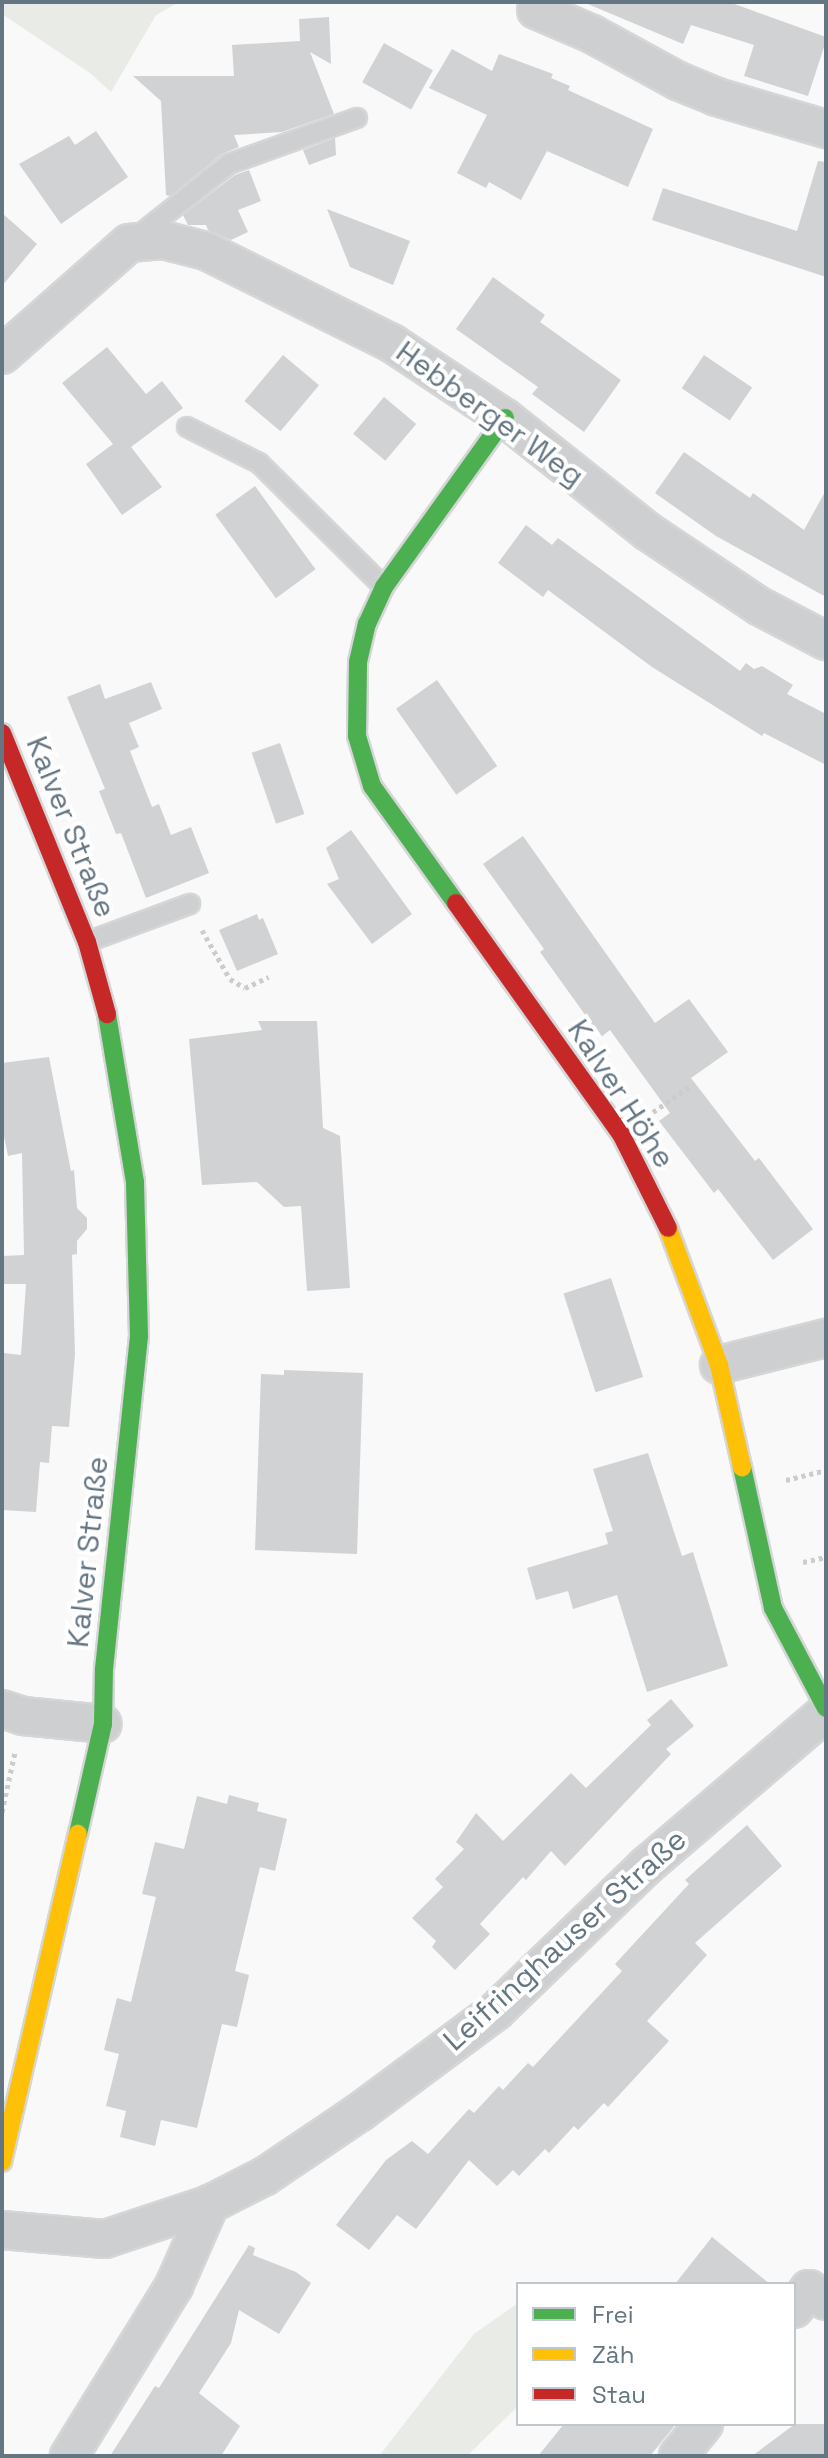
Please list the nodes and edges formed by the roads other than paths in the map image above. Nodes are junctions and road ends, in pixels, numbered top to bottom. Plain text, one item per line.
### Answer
1 (536, 10) dead end
2 (357, 118) dead end
3 (826, 129) edge
4 (129, 243) junction
5 (2, 355) edge
6 (505, 418) junction
7 (187, 427) dead end
8 (384, 587) junction
9 (826, 641) edge
10 (2, 733) edge
11 (190, 904) road end
12 (87, 942) junction
13 (825, 1337) edge
14 (719, 1365) junction
15 (826, 1710) edge
16 (13, 1712) edge
17 (103, 1724) junction
18 (2, 2162) edge
19 (210, 2204) junction
20 (2, 2230) edge
21 (826, 2301) edge
22 (796, 2306) edge
23 (702, 2426) edge
24 (69, 2456) edge
25 (678, 2456) edge

1 - 3 street
2 - 4 lane
4 - 5 street
4 - 6 street, Hebberger Weg
6 - 8 street, Kalver Höhe
6 - 9 street, Hebberger Weg
7 - 8 lane
8 - 14 street, Kalver Höhe
10 - 12 street, Kalver Straße
11 - 12 lane, Kalver Straße
12 - 17 street, Kalver Straße
13 - 14 street
14 - 15 street, Kalver Höhe
15 - 19 street, Leifringhauser Straße
16 - 17 street
17 - 18 street, Kalver Straße
19 - 20 street, Leifringhauser Straße
19 - 24 street
21 - 22 street
23 - 25 street

